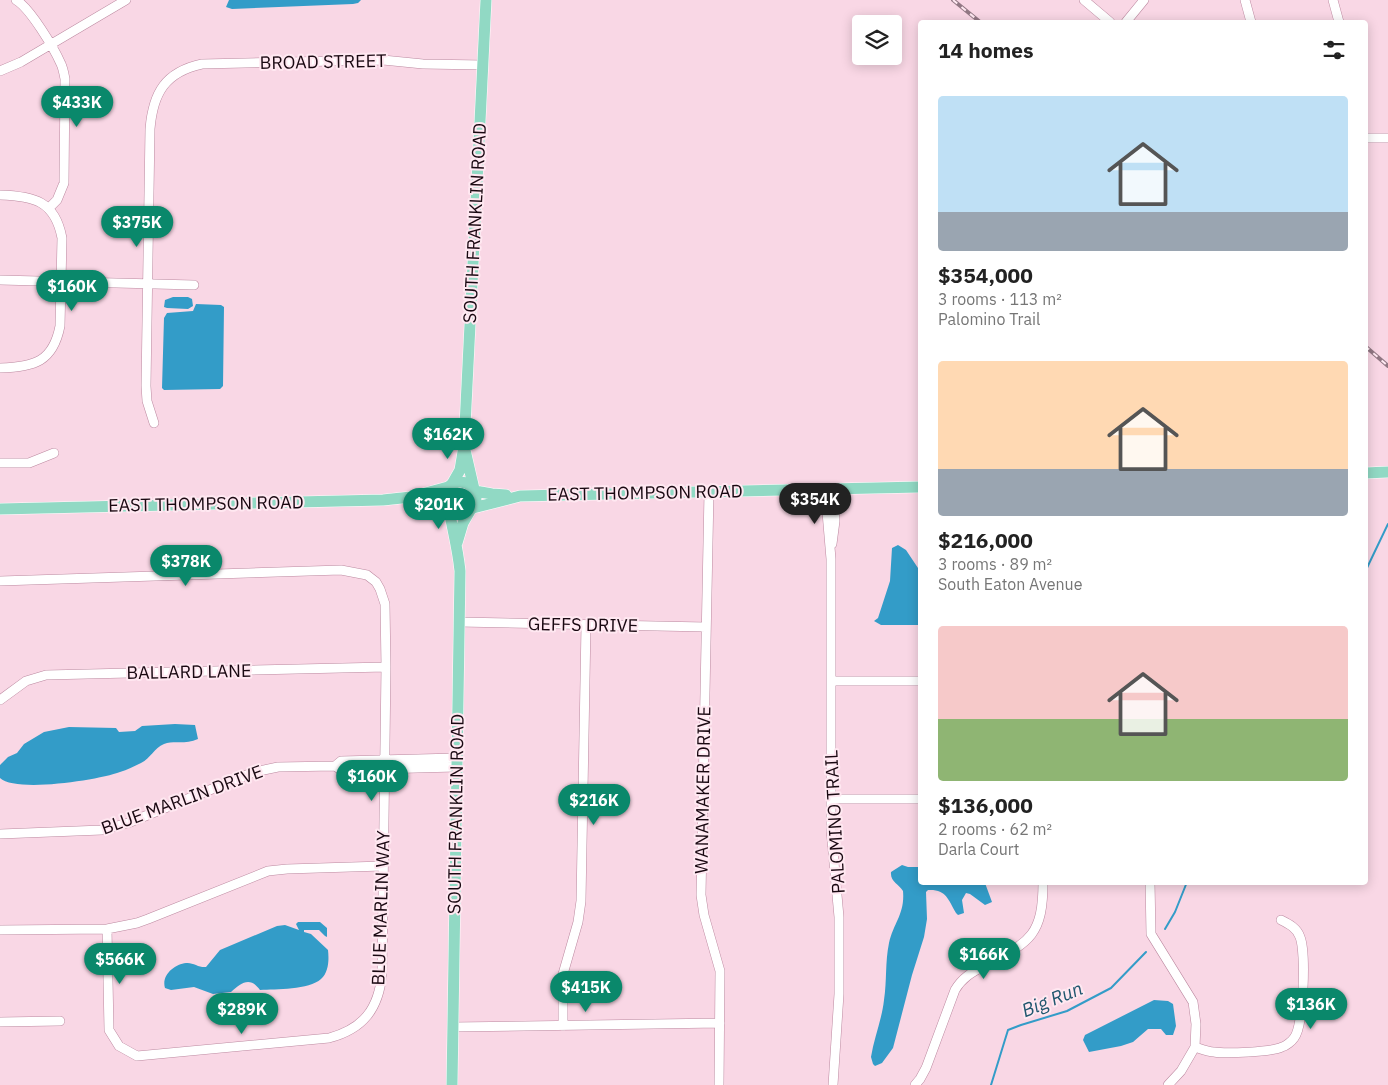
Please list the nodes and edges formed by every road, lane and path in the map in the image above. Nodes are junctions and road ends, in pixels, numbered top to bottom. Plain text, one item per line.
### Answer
1 (16, 0) edge
2 (126, 0) edge
3 (486, 0) edge
4 (1084, 0) edge
5 (1144, 0) edge
6 (1245, 0) edge
7 (1333, 0) edge
8 (1108, 20) edge
9 (1128, 20) edge
10 (1250, 20) edge
11 (1338, 20) edge
12 (50, 44) junction
13 (483, 65) junction
14 (0, 71) edge
15 (1368, 138) edge
16 (1388, 138) edge
17 (0, 195) edge
18 (49, 208) junction
19 (0, 280) edge
20 (61, 281) junction
21 (148, 283) junction
22 (194, 285) dead end
23 (0, 368) edge
24 (154, 423) dead end
25 (464, 446) junction
26 (54, 453) dead end
27 (0, 463) edge
28 (1388, 472) edge
29 (1368, 473) edge
30 (450, 485) junction
31 (918, 487) edge
32 (830, 489) junction
33 (475, 490) junction
34 (709, 492) junction
35 (520, 496) junction
36 (411, 497) junction
37 (447, 508) junction
38 (0, 509) edge
39 (472, 510) junction
40 (457, 543) junction
41 (0, 581) edge
42 (459, 622) junction
43 (586, 625) junction
44 (706, 627) junction
45 (386, 667) junction
46 (831, 681) junction
47 (918, 681) edge
48 (0, 700) edge
49 (456, 763) junction
50 (385, 764) junction
51 (831, 799) junction
52 (918, 799) edge
53 (0, 834) edge
54 (384, 866) junction
55 (1043, 885) edge
56 (1150, 885) edge
57 (1281, 920) dead end
58 (107, 928) junction
59 (0, 930) edge
60 (60, 1021) dead end
61 (0, 1022) edge
62 (720, 1024) junction
63 (563, 1026) junction
64 (453, 1027) junction
65 (1196, 1047) junction
66 (452, 1085) edge
67 (719, 1085) edge
68 (833, 1085) edge
69 (915, 1085) edge
70 (1168, 1085) edge

1 - 12 street
2 - 12 street
3 - 13 main road, SOUTH FRANKLIN ROAD
4 - 8 street
5 - 9 street
6 - 10 street
7 - 11 street
12 - 14 street
12 - 18 street
13 - 21 street, BROAD STREET
13 - 25 main road, SOUTH FRANKLIN ROAD
15 - 16 street
17 - 18 street
18 - 20 street
19 - 20 street
20 - 21 street
20 - 23 street
21 - 22 street
21 - 24 street
25 - 30 main road, SOUTH FRANKLIN ROAD
25 - 33 main road, SOUTH FRANKLIN ROAD
26 - 27 street
28 - 29 main road
30 - 33 main road
30 - 36 main road, EAST THOMPSON ROAD
30 - 37 main road
31 - 32 main road, EAST THOMPSON ROAD
32 - 34 main road, EAST THOMPSON ROAD
32 - 46 street, PALOMINO TRAIL
33 - 35 main road, EAST THOMPSON ROAD
33 - 39 main road
34 - 35 main road, EAST THOMPSON ROAD
34 - 44 street, WANAMAKER DRIVE
35 - 39 main road, EAST THOMPSON ROAD
36 - 37 main road, EAST THOMPSON ROAD
36 - 38 main road, EAST THOMPSON ROAD
37 - 39 main road
37 - 40 main road, SOUTH FRANKLIN ROAD
39 - 40 main road, SOUTH FRANKLIN ROAD
40 - 42 main road, SOUTH FRANKLIN ROAD
41 - 45 street, BLUE MARLIN WAY
42 - 43 street, GEFFS DRIVE
42 - 49 main road, SOUTH FRANKLIN ROAD
43 - 44 street, GEFFS DRIVE
43 - 63 street
44 - 62 street, WANAMAKER DRIVE
45 - 48 street, BALLARD LANE
45 - 50 street, BLUE MARLIN WAY
46 - 47 street
46 - 51 street, PALOMINO TRAIL
49 - 50 street, BLUE MARLIN DRIVE
49 - 64 main road, SOUTH FRANKLIN ROAD
50 - 53 street, BLUE MARLIN DRIVE
50 - 54 street, BLUE MARLIN WAY
51 - 52 street
51 - 68 street, PALOMINO TRAIL
54 - 58 street
54 - 58 street, BLUE MARLIN WAY
55 - 69 street
56 - 65 street
57 - 65 street
58 - 59 street
60 - 61 street
62 - 63 street
62 - 67 street, WANAMAKER DRIVE
63 - 64 street
64 - 66 main road, SOUTH FRANKLIN ROAD
65 - 70 street

